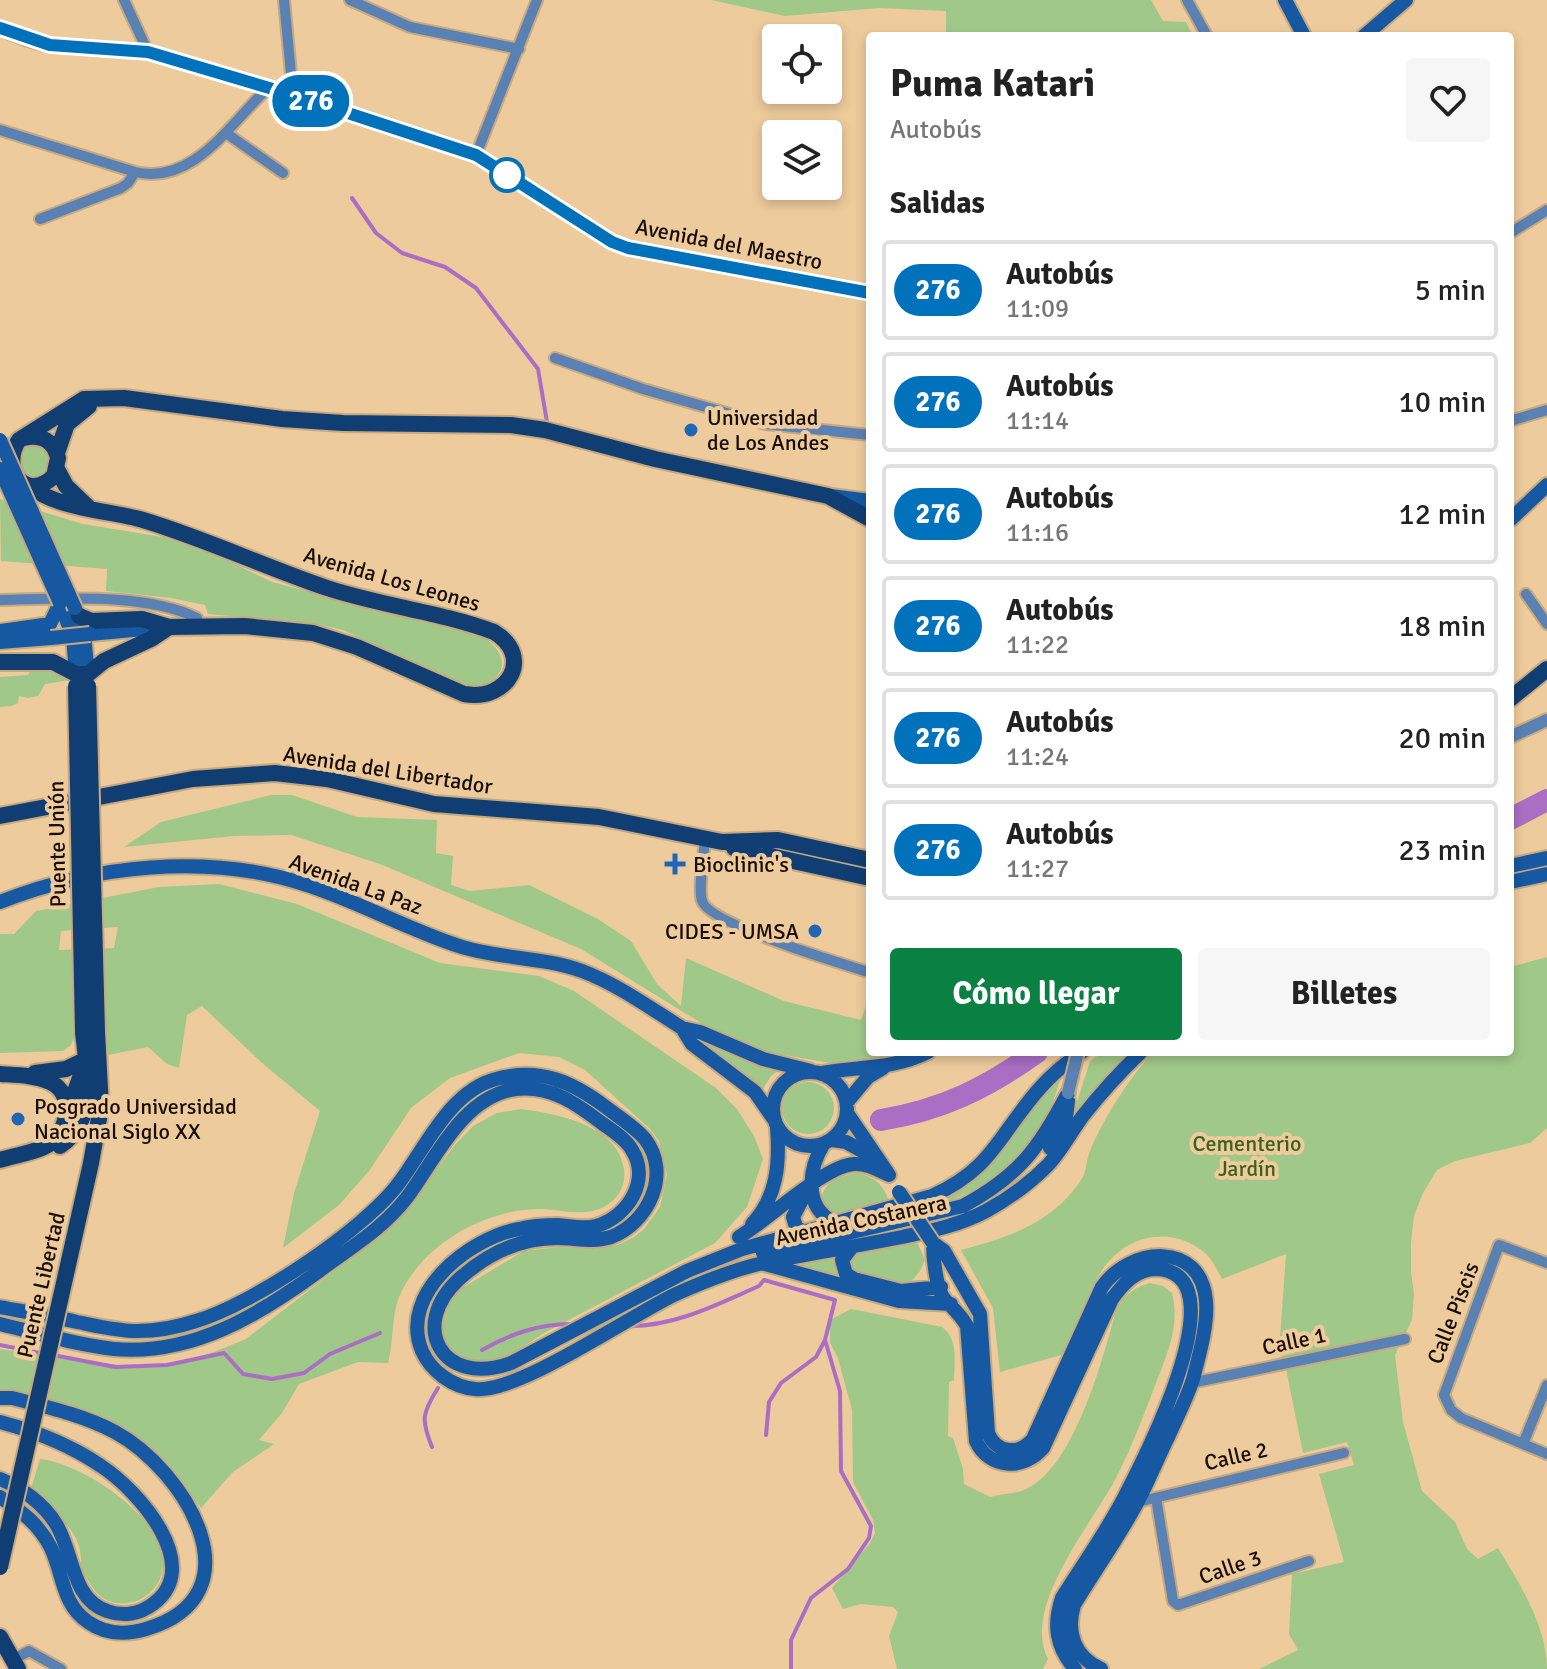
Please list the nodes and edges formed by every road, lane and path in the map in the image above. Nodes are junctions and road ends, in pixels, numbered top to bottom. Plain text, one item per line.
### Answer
1 (124, 0) edge
2 (284, 0) edge
3 (350, 0) edge
4 (537, 0) edge
5 (1187, 0) edge
6 (1285, 0) edge
7 (1406, 0) edge
8 (0, 28) edge
9 (1205, 32) edge
10 (1302, 32) edge
11 (1369, 32) edge
12 (519, 49) junction
13 (148, 52) junction
14 (268, 88) junction
15 (293, 95) junction
16 (0, 130) edge
17 (226, 133) junction
18 (476, 155) junction
19 (135, 172) junction
20 (283, 173) dead end
21 (1547, 210) edge
22 (40, 219) dead end
23 (1514, 231) edge
24 (866, 292) edge
25 (555, 358) dead end
26 (101, 399) junction
27 (1547, 410) edge
28 (1514, 420) edge
29 (866, 435) edge
30 (9, 443) edge
31 (57, 461) junction
32 (0, 472) edge
33 (25, 485) junction
34 (1547, 485) edge
35 (828, 496) junction
36 (866, 501) edge
37 (88, 507) junction
38 (1514, 516) edge
39 (866, 517) edge
40 (1526, 594) dead end
41 (0, 600) edge
42 (60, 603) junction
43 (77, 612) junction
44 (1547, 624) edge
45 (198, 625) junction
46 (169, 627) junction
47 (0, 631) edge
48 (0, 642) edge
49 (0, 662) edge
50 (1547, 669) edge
51 (82, 680) junction
52 (1514, 696) edge
53 (1547, 720) edge
54 (1514, 735) edge
55 (0, 816) edge
56 (713, 841) junction
57 (1547, 858) edge
58 (866, 859) edge
59 (1514, 865) edge
60 (1547, 874) edge
61 (866, 877) edge
62 (1514, 881) edge
63 (0, 902) edge
64 (865, 971) dead end
65 (682, 1028) junction
66 (917, 1056) edge
67 (1075, 1056) edge
68 (1079, 1056) edge
69 (1137, 1056) edge
70 (93, 1059) junction
71 (884, 1068) junction
72 (816, 1072) junction
73 (0, 1074) edge
74 (18, 1075) junction
75 (90, 1085) junction
76 (1068, 1093) junction
77 (847, 1108) junction
78 (67, 1114) junction
79 (775, 1123) junction
80 (827, 1142) junction
81 (53, 1146) junction
82 (875, 1158) junction
83 (0, 1160) edge
84 (85, 1161) junction
85 (889, 1175) junction
86 (1036, 1176) junction
87 (812, 1186) junction
88 (834, 1222) junction
89 (802, 1232) junction
90 (739, 1237) junction
91 (818, 1239) junction
92 (933, 1243) junction
93 (852, 1247) junction
94 (729, 1256) junction
95 (713, 1262) junction
96 (761, 1263) junction
97 (1547, 1263) edge
98 (934, 1265) junction
99 (962, 1285) junction
100 (941, 1287) junction
101 (918, 1290) junction
102 (951, 1304) junction
103 (0, 1307) edge
104 (0, 1324) edge
105 (1405, 1339) dead end
106 (976, 1340) junction
107 (1185, 1380) junction
108 (1547, 1385) edge
109 (0, 1398) edge
110 (0, 1422) edge
111 (1523, 1444) junction
112 (1344, 1453) dead end
113 (1547, 1454) edge
114 (0, 1479) edge
115 (0, 1497) edge
116 (1132, 1498) junction
117 (1156, 1498) junction
118 (0, 1518) edge
119 (1309, 1561) dead end
120 (0, 1567) edge
121 (0, 1637) edge
122 (1075, 1661) edge
123 (15, 1664) edge
124 (61, 1669) edge
125 (1101, 1669) edge

1 - 13 street
2 - 15 street
3 - 12 street
4 - 12 street
5 - 9 street
6 - 10 main road
7 - 11 main road
8 - 13 main road, Avenida del Maestro
12 - 18 street
13 - 14 main road, Avenida del Maestro
14 - 15 main road, Avenida del Maestro
14 - 17 street
15 - 18 main road, Avenida del Maestro
16 - 19 street
17 - 19 street
17 - 20 street
18 - 24 main road, Avenida del Maestro
19 - 22 street
21 - 23 street
25 - 29 street
26 - 30 main road
26 - 31 main road
26 - 35 main road
27 - 28 street
30 - 31 main road
30 - 33 main road
30 - 43 main road, Puente Unión, bridge
31 - 33 main road
31 - 37 main road
32 - 33 main road
32 - 42 main road, Puente Unión, bridge
33 - 37 main road, Avenida Los Leones
34 - 38 main road
35 - 36 main road
35 - 39 main road
37 - 45 main road, Avenida Los Leones
40 - 44 street
41 - 45 street
42 - 47 main road
42 - 51 main road, Puente Unión
43 - 46 main road
43 - 51 main road, Puente Unión
45 - 46 main road, Avenida Los Leones
46 - 48 main road, Avenida Los Leones, bridge
46 - 51 main road
49 - 51 main road
50 - 52 main road
51 - 70 main road, Puente Unión, bridge
53 - 54 street
55 - 56 main road, Avenida del Libertador
56 - 58 main road, Avenida del Libertador
56 - 61 main road, Avenida del Libertador
56 - 64 street
57 - 59 main road
60 - 62 main road
63 - 65 main road, Avenida La Paz
65 - 72 main road, Avenida La Paz
65 - 79 main road, Avenida La Paz
66 - 71 main road
67 - 88 main road, Avenida Costanera
68 - 76 street, bridge
69 - 86 main road, Avenida Costanera
70 - 74 main road
70 - 75 main road, Puente Unión
70 - 78 main road
70 - 84 main road, Puente Libertad
71 - 72 main road
71 - 77 main road
72 - 77 main road
72 - 79 main road
73 - 74 main road
74 - 78 main road
75 - 81 main road
75 - 84 main road, Puente Libertad
76 - 86 main road
76 - 91 main road
77 - 80 main road
77 - 82 main road
78 - 81 main road
79 - 80 main road
79 - 90 main road
80 - 82 main road
80 - 87 main road
81 - 83 main road
81 - 84 main road
82 - 85 main road
84 - 118 main road, Puente Libertad
84 - 120 main road, Puente Libertad, bridge
85 - 87 main road
85 - 92 main road, bridge
86 - 93 main road, Avenida Costanera
87 - 88 main road
87 - 89 main road
87 - 90 main road
88 - 89 main road, Avenida Costanera
89 - 91 main road
89 - 94 main road, Avenida Costanera
90 - 95 main road
91 - 94 main road
92 - 98 main road
92 - 99 main road
93 - 96 main road, Avenida Costanera
93 - 101 main road
94 - 95 main road, Avenida Costanera
95 - 103 main road, Avenida Costanera
96 - 102 main road
96 - 104 main road, Avenida Costanera
97 - 111 street, Calle Piscis
98 - 100 main road
98 - 101 main road
99 - 100 main road
99 - 102 main road
99 - 106 main road
100 - 101 main road
100 - 102 main road
102 - 106 main road
105 - 107 street, Calle 1
106 - 107 main road
107 - 116 main road
108 - 111 street
109 - 115 main road
110 - 114 main road
111 - 113 street
112 - 117 street, Calle 2
116 - 117 street, Calle 2
116 - 122 main road
117 - 119 street, Calle 3
121 - 123 main road
122 - 125 main road
123 - 124 street

